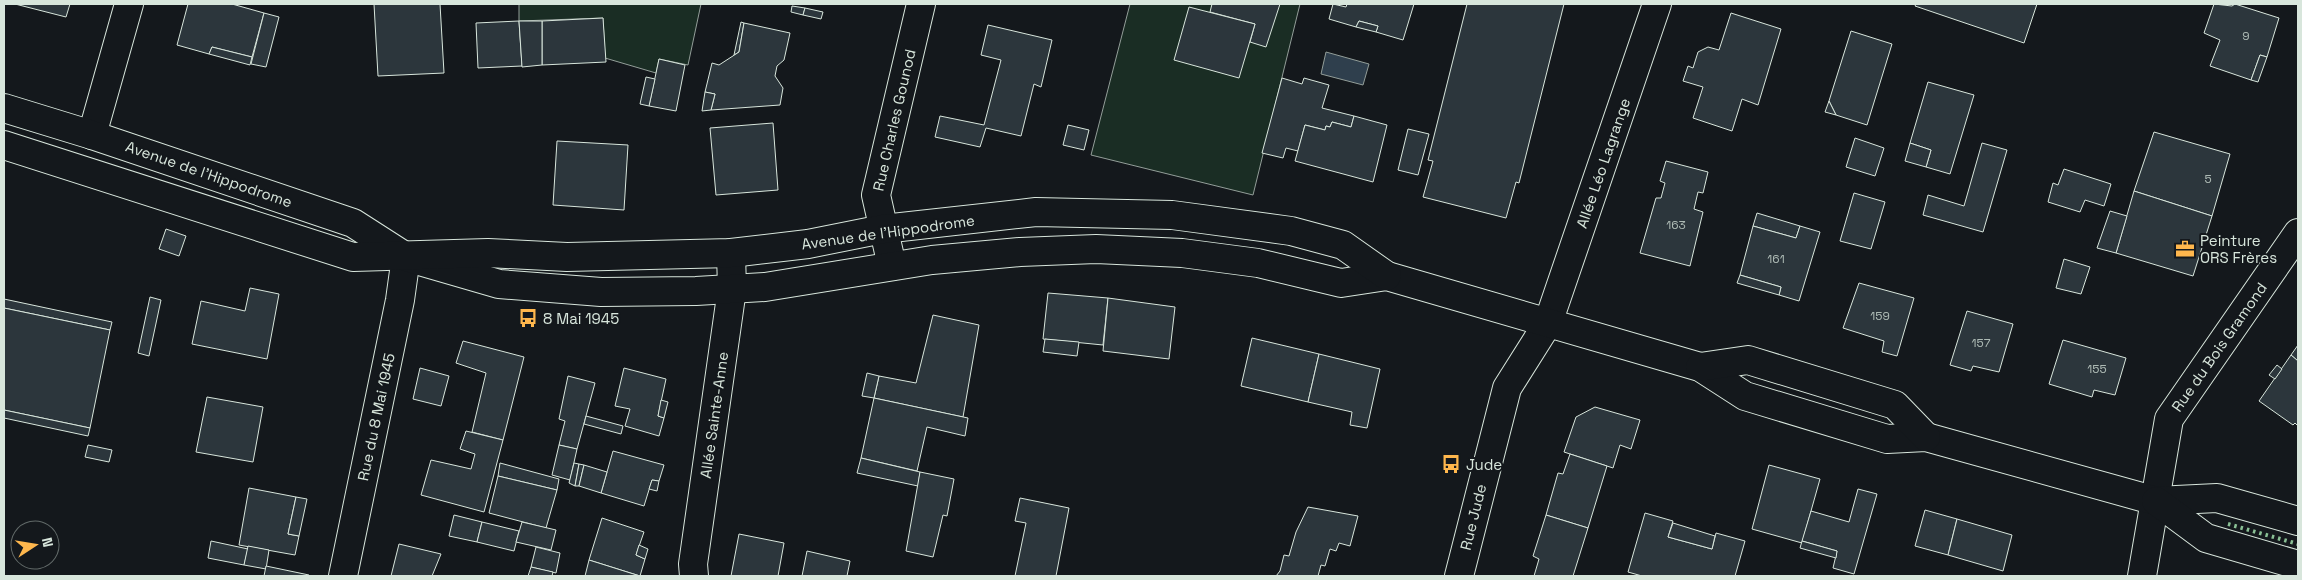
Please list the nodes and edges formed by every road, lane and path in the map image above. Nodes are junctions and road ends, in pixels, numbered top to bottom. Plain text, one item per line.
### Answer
1 (129, 4) edge
2 (921, 4) edge
3 (1658, 4) edge
4 (4, 108) edge
5 (92, 134) junction
6 (4, 145) edge
7 (883, 229) junction
8 (2298, 232) edge
9 (731, 253) junction
10 (406, 257) junction
11 (892, 266) junction
12 (1387, 276) junction
13 (732, 289) junction
14 (1548, 323) junction
15 (2156, 500) junction
16 (2298, 521) edge
17 (2298, 565) edge
18 (343, 576) edge
19 (694, 576) edge
20 (1459, 576) edge
21 (2142, 576) edge

1 - 5 street
2 - 7 street, Rue Charles Gounod
3 - 14 street, Allée Léo Lagrange
4 - 5 street, Avenue de l'Hippodrome
5 - 10 street, Avenue de l'Hippodrome
6 - 10 street, Avenue de l'Hippodrome
7 - 9 street, Avenue de l'Hippodrome
7 - 11 street, Rue Charles Gounod
7 - 12 street, Avenue de l'Hippodrome
8 - 15 street, Rue du Bois Gramond
9 - 10 street, Avenue de l'Hippodrome
9 - 13 street, Allée Sainte-Anne
10 - 13 street
10 - 18 street, Rue du 8 Mai 1945
11 - 12 street
11 - 13 street
12 - 14 street
13 - 19 street, Allée Sainte-Anne
14 - 15 street
14 - 20 street, Rue Jude
15 - 16 street
15 - 17 street
15 - 21 street, Rue du Bois Gramond

